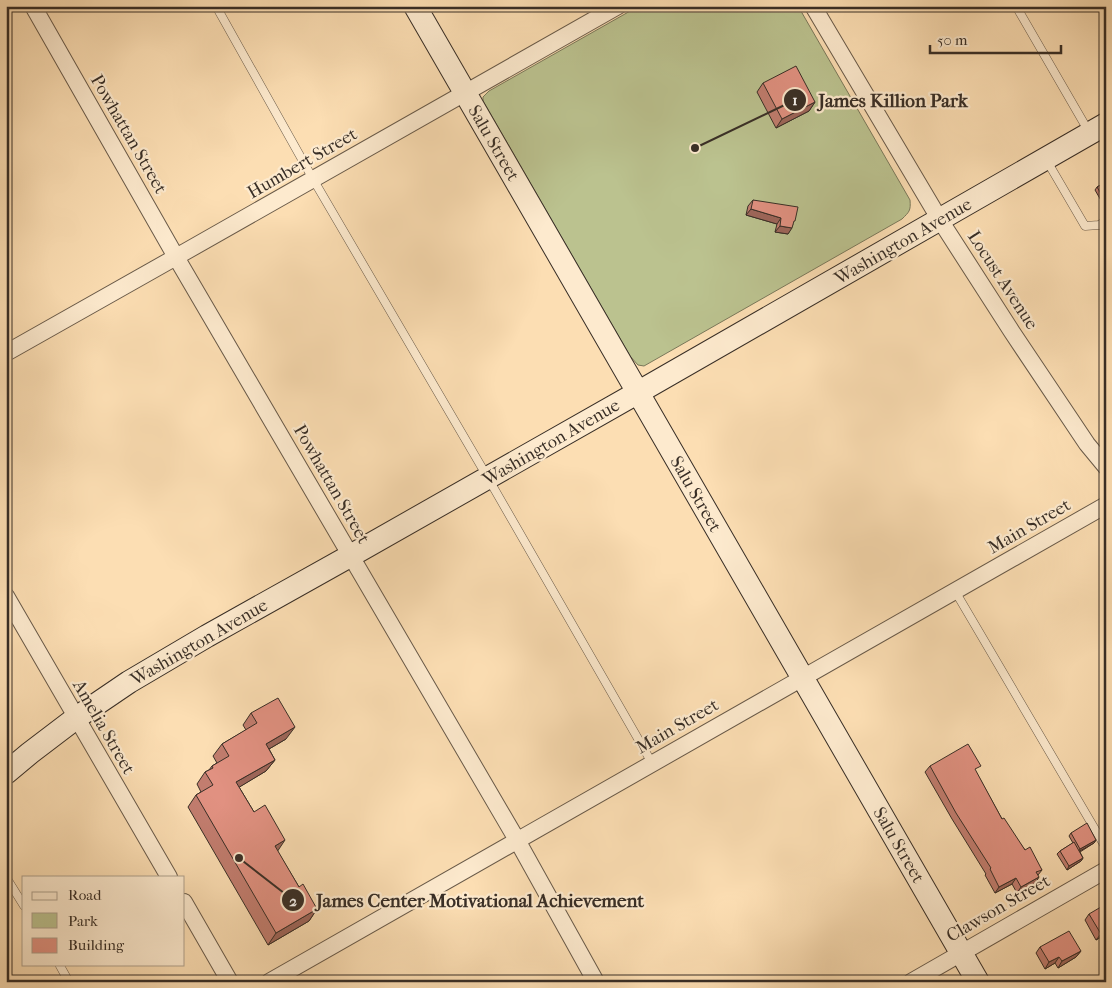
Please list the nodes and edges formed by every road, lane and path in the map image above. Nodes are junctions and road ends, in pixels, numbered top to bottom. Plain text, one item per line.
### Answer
1 (33, 6) edge
2 (216, 6) edge
3 (415, 6) edge
4 (618, 6) edge
5 (813, 6) edge
6 (1016, 6) edge
7 (465, 93) junction
8 (1098, 129) edge
9 (1046, 159) junction
10 (313, 179) junction
11 (940, 220) junction
12 (1106, 221) edge
13 (176, 258) junction
14 (6, 353) edge
15 (637, 393) junction
16 (1106, 466) edge
17 (488, 478) junction
18 (1106, 505) edge
19 (350, 556) junction
20 (955, 591) junction
21 (6, 596) edge
22 (802, 678) junction
23 (76, 718) junction
24 (652, 763) junction
25 (6, 773) edge
26 (517, 840) junction
27 (1106, 848) edge
28 (1106, 870) edge
29 (168, 876) edge
30 (6, 877) edge
31 (22, 903) edge
32 (185, 904) edge
33 (961, 953) junction
34 (60, 966) edge
35 (69, 982) edge
36 (230, 982) edge
37 (269, 982) edge
38 (596, 982) edge
39 (911, 982) edge
40 (978, 982) edge

1 - 13 street, Powhattan Street
2 - 10 lane
3 - 7 main road, Salu Street
4 - 7 street, Humbert Street
5 - 11 street, Locust Avenue
6 - 8 lane
7 - 10 street, Humbert Street
7 - 15 main road, Salu Street
8 - 9 main road, Washington Avenue
9 - 11 main road, Washington Avenue
9 - 12 lane
10 - 13 street, Humbert Street
10 - 17 lane
11 - 15 main road, Washington Avenue
11 - 16 street, Locust Avenue
13 - 14 street, Humbert Street
13 - 19 street, Powhattan Street
15 - 17 main road, Washington Avenue
15 - 22 main road, Salu Street
17 - 19 main road, Washington Avenue
17 - 24 lane
18 - 20 street, Main Street
19 - 23 main road, Washington Avenue
19 - 26 street, Powhattan Street
20 - 22 street, Main Street
20 - 27 lane
21 - 23 street, Amelia Street
22 - 24 street, Main Street
22 - 33 main road, Salu Street
23 - 25 main road, Washington Avenue
23 - 29 street, Amelia Street
24 - 26 street, Main Street
26 - 37 street, Main Street
26 - 38 street, Powhattan Street
28 - 33 street, Clawson Street
30 - 31 lane
32 - 36 street
33 - 39 street, Clawson Street
33 - 40 main road, Salu Street
34 - 35 lane

